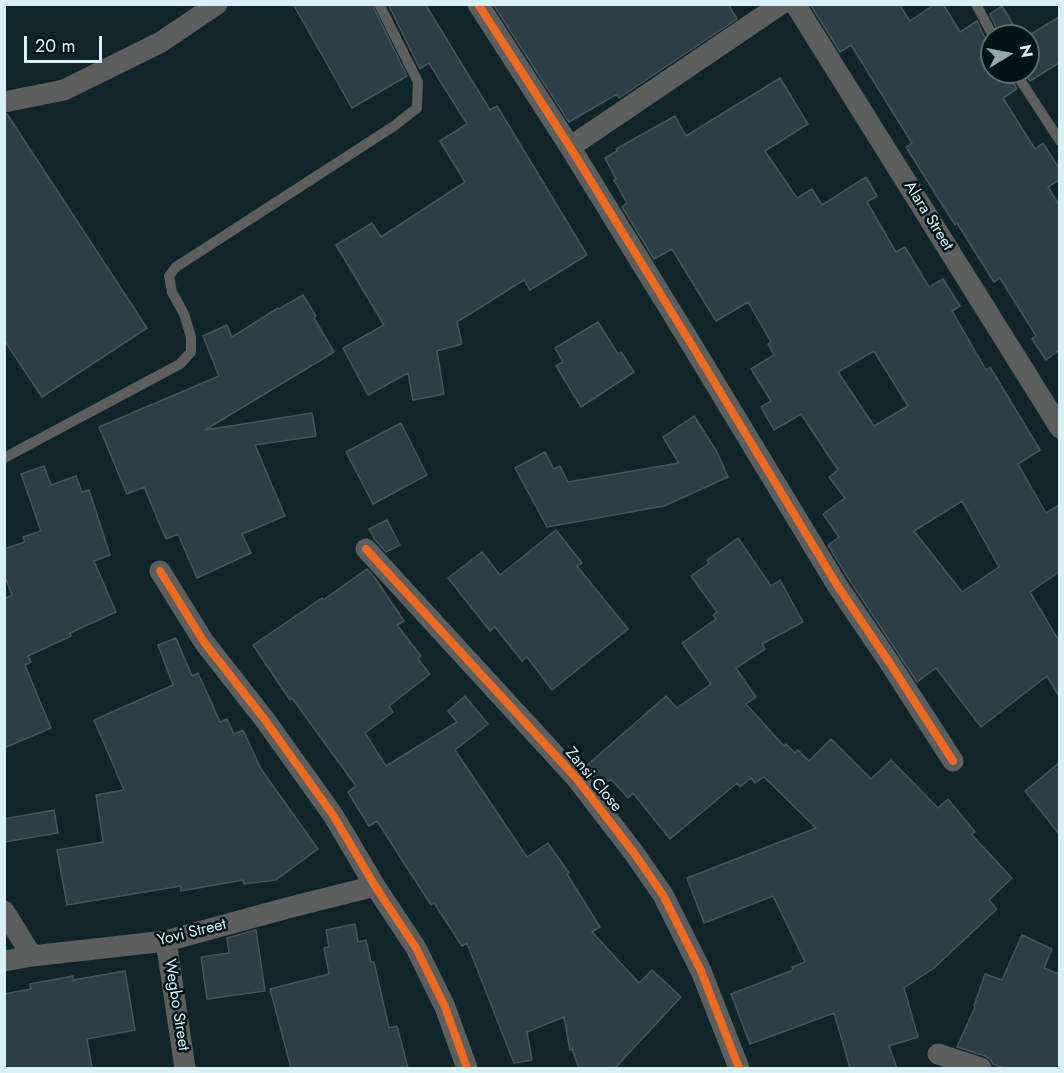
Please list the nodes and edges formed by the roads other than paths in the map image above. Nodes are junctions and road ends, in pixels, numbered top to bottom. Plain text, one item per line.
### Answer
1 (217, 4) edge
2 (379, 4) edge
3 (478, 4) edge
4 (781, 4) edge
5 (795, 4) edge
6 (976, 4) edge
7 (987, 24) edge
8 (1023, 84) edge
9 (4, 102) edge
10 (1059, 141) edge
11 (570, 147) junction
12 (1059, 428) edge
13 (4, 458) edge
14 (366, 549) dead end
15 (160, 571) dead end
16 (953, 761) dead end
17 (375, 886) junction
18 (4, 911) edge
19 (166, 941) junction
20 (32, 956) junction
21 (4, 961) edge
22 (938, 1054) dead end
23 (185, 1068) edge
24 (467, 1068) edge
25 (739, 1068) edge
26 (981, 1068) edge

1 - 9 street
2 - 13 lane
3 - 11 street
4 - 11 street
5 - 12 street, Alara Street
6 - 7 lane
8 - 10 lane
11 - 16 street
14 - 25 street, Zansi Close
15 - 17 street
17 - 19 street, Yovi Street
17 - 24 street
18 - 20 street
19 - 20 street, Yovi Street
19 - 23 street, Wegbo Street
20 - 21 street, Yovi Street
22 - 26 street

